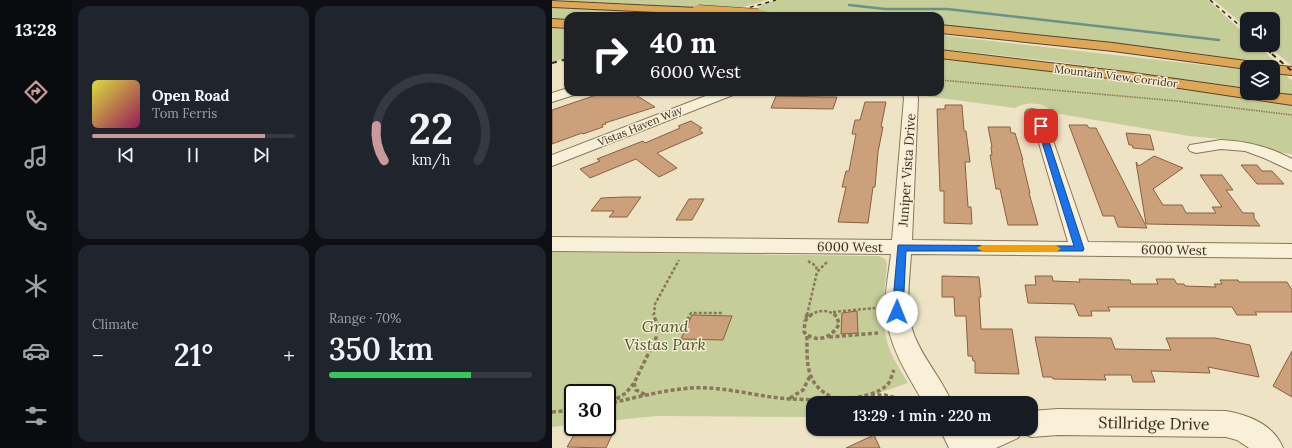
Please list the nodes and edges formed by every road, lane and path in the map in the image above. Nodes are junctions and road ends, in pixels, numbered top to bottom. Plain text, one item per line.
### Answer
1 (552, 4) edge
2 (713, 12) edge
3 (552, 23) edge
4 (564, 24) edge
5 (944, 29) edge
6 (944, 54) edge
7 (1240, 64) edge
8 (1280, 70) edge
9 (1292, 71) edge
10 (944, 80) edge
11 (564, 94) edge
12 (718, 96) edge
13 (911, 96) edge
14 (552, 98) edge
15 (1292, 100) edge
16 (1032, 113) dead end
17 (1292, 115) edge
18 (1196, 148) dead end
19 (552, 161) edge
20 (1292, 166) edge
21 (552, 244) edge
22 (901, 247) junction
23 (1080, 249) junction
24 (1292, 251) edge
25 (678, 260) dead end
26 (808, 261) dead end
27 (828, 261) dead end
28 (818, 272) junction
29 (875, 308) dead end
30 (832, 312) junction
31 (723, 313) dead end
32 (806, 318) junction
33 (657, 324) junction
34 (878, 333) dead end
35 (807, 336) junction
36 (829, 337) junction
37 (894, 370) dead end
38 (810, 376) junction
39 (634, 383) junction
40 (647, 395) junction
41 (868, 395) junction
42 (828, 396) edge
43 (860, 396) edge
44 (889, 396) edge
45 (935, 396) edge
46 (616, 399) edge
47 (790, 399) junction
48 (806, 399) edge
49 (616, 402) edge
50 (564, 411) edge
51 (552, 412) edge
52 (1038, 423) edge
53 (981, 436) edge
54 (961, 441) edge
55 (1269, 448) edge

1 - 2 highway, bridge
3 - 4 highway
5 - 7 highway
6 - 15 highway, Mountain View Corridor
8 - 9 highway
10 - 17 path
11 - 14 street
12 - 19 street, Vistas Haven Way
13 - 22 street, Juniper Vista Drive
16 - 23 street
18 - 20 street
21 - 22 street, 6000 West
22 - 23 street, 6000 West
22 - 45 street, Juniper Vista Drive
23 - 24 street, 6000 West
25 - 33 path
26 - 28 path
27 - 28 path
28 - 32 path
29 - 30 path
30 - 32 path
30 - 36 path
31 - 33 path
32 - 35 path
33 - 39 path
34 - 36 path
35 - 36 path
35 - 38 path
37 - 41 path
38 - 42 path
38 - 47 path
39 - 40 path
39 - 46 path
40 - 47 path
40 - 49 path
41 - 43 path
41 - 44 path
47 - 48 path
50 - 51 path
52 - 55 street, Stillridge Drive
53 - 54 street

